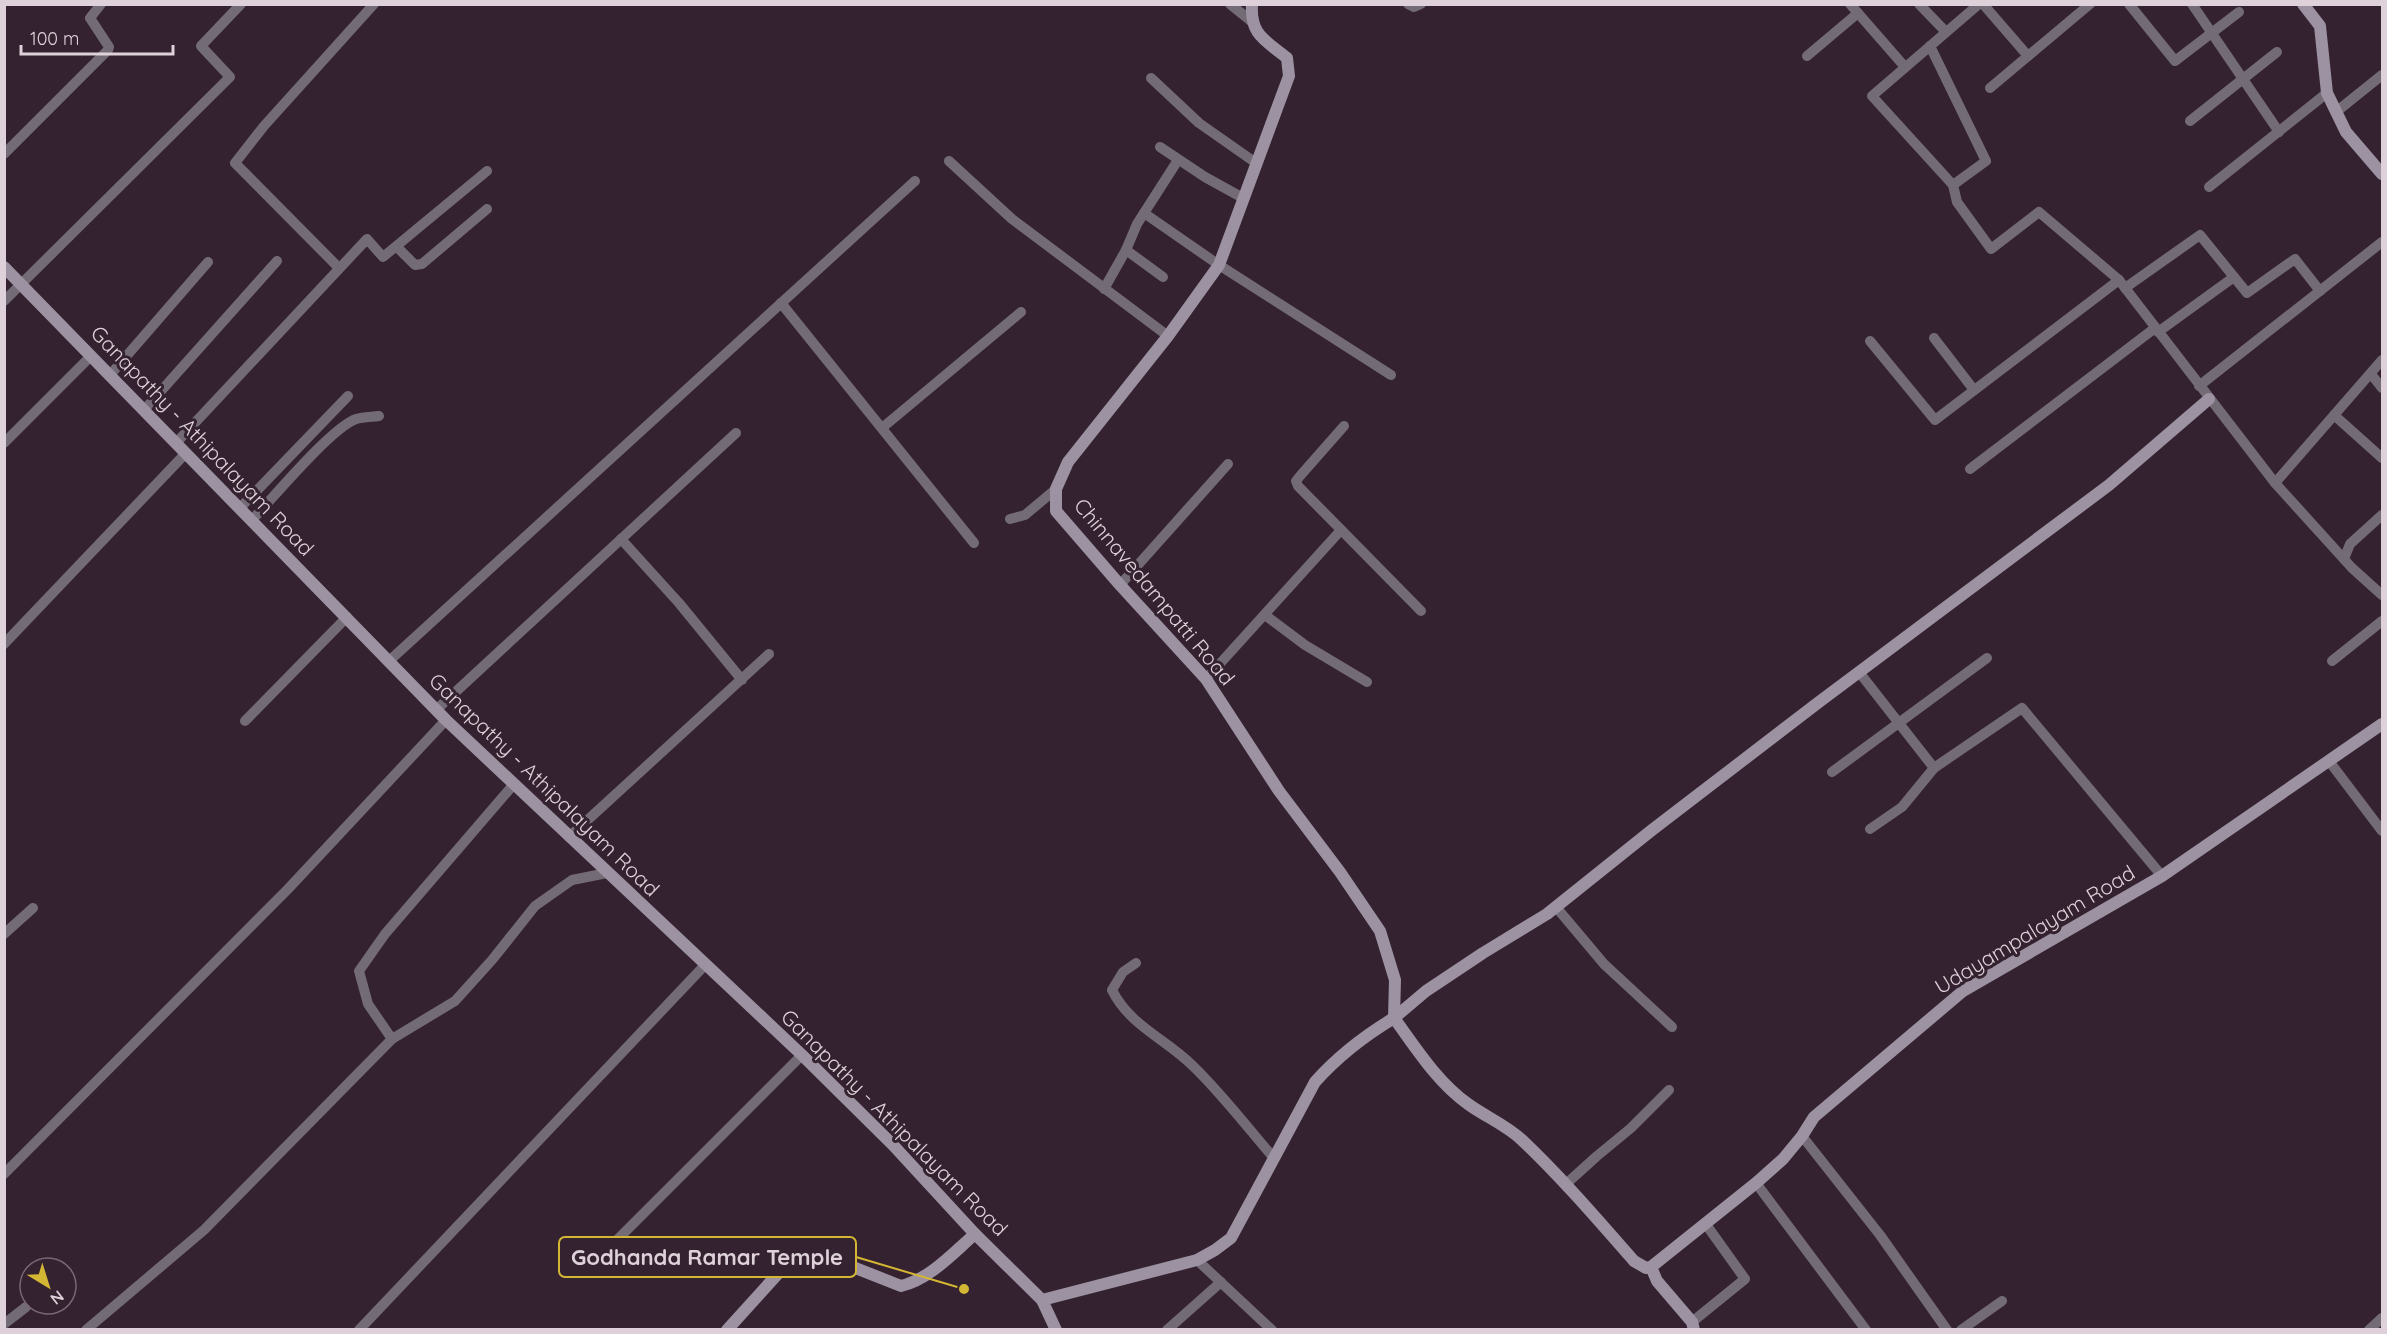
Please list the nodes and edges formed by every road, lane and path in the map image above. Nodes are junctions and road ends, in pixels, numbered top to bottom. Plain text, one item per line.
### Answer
1 (101, 4) edge
2 (241, 4) edge
3 (374, 4) edge
4 (1230, 4) edge
5 (1252, 4) edge
6 (1408, 4) edge
7 (1421, 4) edge
8 (1919, 4) edge
9 (1979, 4) edge
10 (1983, 4) edge
11 (2090, 4) edge
12 (2128, 4) edge
13 (2192, 4) edge
14 (2303, 4) edge
15 (1854, 9) edge
16 (2239, 12) dead end
17 (1251, 21) junction
18 (1946, 32) junction
19 (2212, 33) junction
20 (1930, 46) junction
21 (2277, 52) dead end
22 (1807, 56) dead end
23 (2028, 56) junction
24 (1905, 67) junction
25 (2382, 75) edge
26 (1151, 78) dead end
27 (2243, 79) junction
28 (1990, 88) dead end
29 (2327, 93) junction
30 (2336, 112) junction
31 (2190, 121) dead end
32 (2279, 132) junction
33 (1160, 147) dead end
34 (4, 154) edge
35 (1178, 160) junction
36 (949, 162) dead end
37 (1256, 163) junction
38 (487, 171) dead end
39 (2382, 174) edge
40 (915, 182) dead end
41 (1953, 185) junction
42 (2209, 187) dead end
43 (1243, 198) junction
44 (487, 209) dead end
45 (1144, 213) junction
46 (2382, 242) edge
47 (397, 247) junction
48 (1126, 250) junction
49 (277, 261) dead end
50 (208, 262) dead end
51 (1219, 265) junction
52 (4, 267) edge
53 (339, 268) junction
54 (1163, 277) dead end
55 (2234, 277) junction
56 (21, 284) junction
57 (2122, 284) junction
58 (1104, 289) junction
59 (2320, 291) junction
60 (4, 301) edge
61 (781, 303) junction
62 (1021, 312) dead end
63 (2157, 330) junction
64 (1168, 336) junction
65 (1934, 338) dead end
66 (1870, 340) dead end
67 (92, 356) junction
68 (2382, 360) edge
69 (2371, 374) junction
70 (110, 375) junction
71 (1391, 375) dead end
72 (2199, 386) junction
73 (2382, 388) edge
74 (1974, 390) junction
75 (348, 396) dead end
76 (2209, 399) junction
77 (144, 410) junction
78 (2334, 415) junction
79 (379, 416) dead end
80 (1344, 426) dead end
81 (882, 428) junction
82 (736, 433) dead end
83 (4, 443) edge
84 (176, 443) junction
85 (186, 453) junction
86 (2382, 458) edge
87 (1227, 464) dead end
88 (1970, 469) dead end
89 (2275, 483) junction
90 (1056, 489) junction
91 (240, 507) junction
92 (2382, 515) edge
93 (1010, 519) dead end
94 (252, 520) junction
95 (1341, 530) junction
96 (621, 539) junction
97 (974, 543) dead end
98 (2344, 560) junction
99 (1120, 585) junction
100 (2382, 595) edge
101 (1421, 611) dead end
102 (1265, 615) junction
103 (347, 617) junction
104 (2382, 621) edge
105 (4, 644) edge
106 (769, 654) dead end
107 (1987, 658) dead end
108 (389, 661) junction
109 (2332, 661) dead end
110 (1859, 672) junction
111 (1206, 679) junction
112 (742, 680) junction
113 (1367, 682) dead end
114 (436, 710) junction
115 (446, 720) junction
116 (245, 721) dead end
117 (1899, 723) junction
118 (2382, 724) edge
119 (2329, 761) junction
120 (1934, 768) junction
121 (1832, 772) dead end
122 (514, 784) junction
123 (1870, 829) dead end
124 (2382, 831) edge
125 (569, 837) junction
126 (607, 873) junction
127 (2162, 876) junction
128 (1556, 907) junction
129 (33, 908) dead end
130 (4, 934) edge
131 (1136, 963) dead end
132 (705, 964) junction
133 (1394, 1018) junction
134 (1672, 1027) dead end
135 (392, 1039) junction
136 (802, 1055) junction
137 (1669, 1090) dead end
138 (1802, 1136) junction
139 (1273, 1157) junction
140 (4, 1174) edge
141 (1756, 1183) junction
142 (1566, 1184) junction
143 (1704, 1223) junction
144 (975, 1234) junction
145 (608, 1249) dead end
146 (1197, 1260) junction
147 (1651, 1267) junction
148 (1221, 1282) junction
149 (1042, 1300) junction
150 (2002, 1301) dead end
151 (18, 1313) edge
152 (2382, 1318) edge
153 (4, 1324) edge
154 (1693, 1326) edge
155 (86, 1329) edge
156 (359, 1329) edge
157 (726, 1329) edge
158 (1056, 1329) edge
159 (1167, 1329) edge
160 (1272, 1329) edge
161 (1866, 1329) edge
162 (1947, 1329) edge
163 (1961, 1329) edge
164 (2369, 1329) edge

1 - 34 street
2 - 56 street
3 - 53 street
4 - 17 street
5 - 17 street
6 - 7 street
8 - 18 street
9 - 18 street
10 - 23 street
11 - 23 street
12 - 19 street
13 - 19 street
14 - 29 street
15 - 22 street
15 - 24 street
16 - 19 street
17 - 37 street, Chinnavedampatti Road
18 - 20 street
19 - 27 street
20 - 24 street
20 - 41 street
21 - 27 street
23 - 28 street
24 - 41 street
25 - 30 street
26 - 37 street
27 - 31 street
27 - 32 street
29 - 30 street
29 - 32 street
30 - 39 street
32 - 42 street
33 - 35 street
35 - 43 street
35 - 45 street
36 - 58 street
37 - 43 street, Chinnavedampatti Road
38 - 47 street
40 - 61 street
41 - 57 street
43 - 51 street, Chinnavedampatti Road
44 - 47 street
45 - 48 street
45 - 51 street
46 - 59 street
47 - 53 street
48 - 54 street
48 - 58 street
49 - 77 street
50 - 70 street
51 - 64 street, Chinnavedampatti Road
51 - 71 street
52 - 56 street, Ganapathy - Athipalayam Road
53 - 84 street
55 - 57 street
55 - 59 street
55 - 63 street
56 - 60 street
56 - 67 street, Ganapathy - Athipalayam Road
57 - 63 street
57 - 74 street
58 - 64 street
59 - 72 street
61 - 81 street
61 - 108 street
62 - 81 street
63 - 72 street
63 - 88 street
64 - 90 street, Chinnavedampatti Road
65 - 74 street
66 - 74 street
67 - 70 street, Ganapathy - Athipalayam Road
67 - 83 street
68 - 69 street
69 - 73 street
69 - 78 street
70 - 77 street, Ganapathy - Athipalayam Road
72 - 76 street
75 - 91 street
76 - 89 street
76 - 110 street
77 - 84 street, Ganapathy - Athipalayam Road
78 - 86 street
78 - 89 street
79 - 94 street
80 - 95 street
81 - 97 street
82 - 96 street
84 - 85 street, Ganapathy - Athipalayam Road
85 - 91 street, Ganapathy - Athipalayam Road
85 - 105 street
87 - 99 street
89 - 98 street
90 - 93 street
90 - 99 street, Chinnavedampatti Road
91 - 94 street, Ganapathy - Athipalayam Road
92 - 98 street
94 - 103 street, Ganapathy - Athipalayam Road
95 - 101 street
95 - 102 street
96 - 112 street
96 - 114 street
98 - 100 street
99 - 111 street, Chinnavedampatti Road
102 - 111 street
102 - 113 street
103 - 108 street, Ganapathy - Athipalayam Road
103 - 116 street
104 - 109 street
106 - 112 street
107 - 117 street
108 - 114 street, Ganapathy - Athipalayam Road
110 - 117 street
110 - 128 street
111 - 133 street, Chinnavedampatti Road
112 - 125 street
114 - 115 street, Ganapathy - Athipalayam Road
115 - 122 street, Ganapathy - Athipalayam Road
115 - 140 street
117 - 120 street
117 - 121 street
118 - 119 street, Udayampalayam Road
119 - 124 street
119 - 127 street, Udayampalayam Road
120 - 123 street
120 - 127 street
122 - 125 street, Ganapathy - Athipalayam Road
122 - 135 street
125 - 126 street, Ganapathy - Athipalayam Road
126 - 132 street, Ganapathy - Athipalayam Road
126 - 135 street
127 - 138 street, Udayampalayam Road
128 - 133 street
128 - 134 street
129 - 130 street
131 - 139 street
132 - 136 street, Ganapathy - Athipalayam Road
132 - 156 street
133 - 139 street
133 - 142 street
135 - 155 street
136 - 144 street, Ganapathy - Athipalayam Road
136 - 145 street
137 - 142 street
138 - 141 street, Udayampalayam Road
138 - 162 street
139 - 146 street
141 - 143 street, Udayampalayam Road
141 - 161 street
142 - 147 street
143 - 147 street, Udayampalayam Road
143 - 154 street
144 - 149 street, Ganapathy - Athipalayam Road
144 - 157 street
146 - 148 street
146 - 149 street
147 - 154 street
148 - 159 street
148 - 160 street
149 - 158 street, Ganapathy - Athipalayam Road
150 - 163 street
151 - 153 street
152 - 164 street

